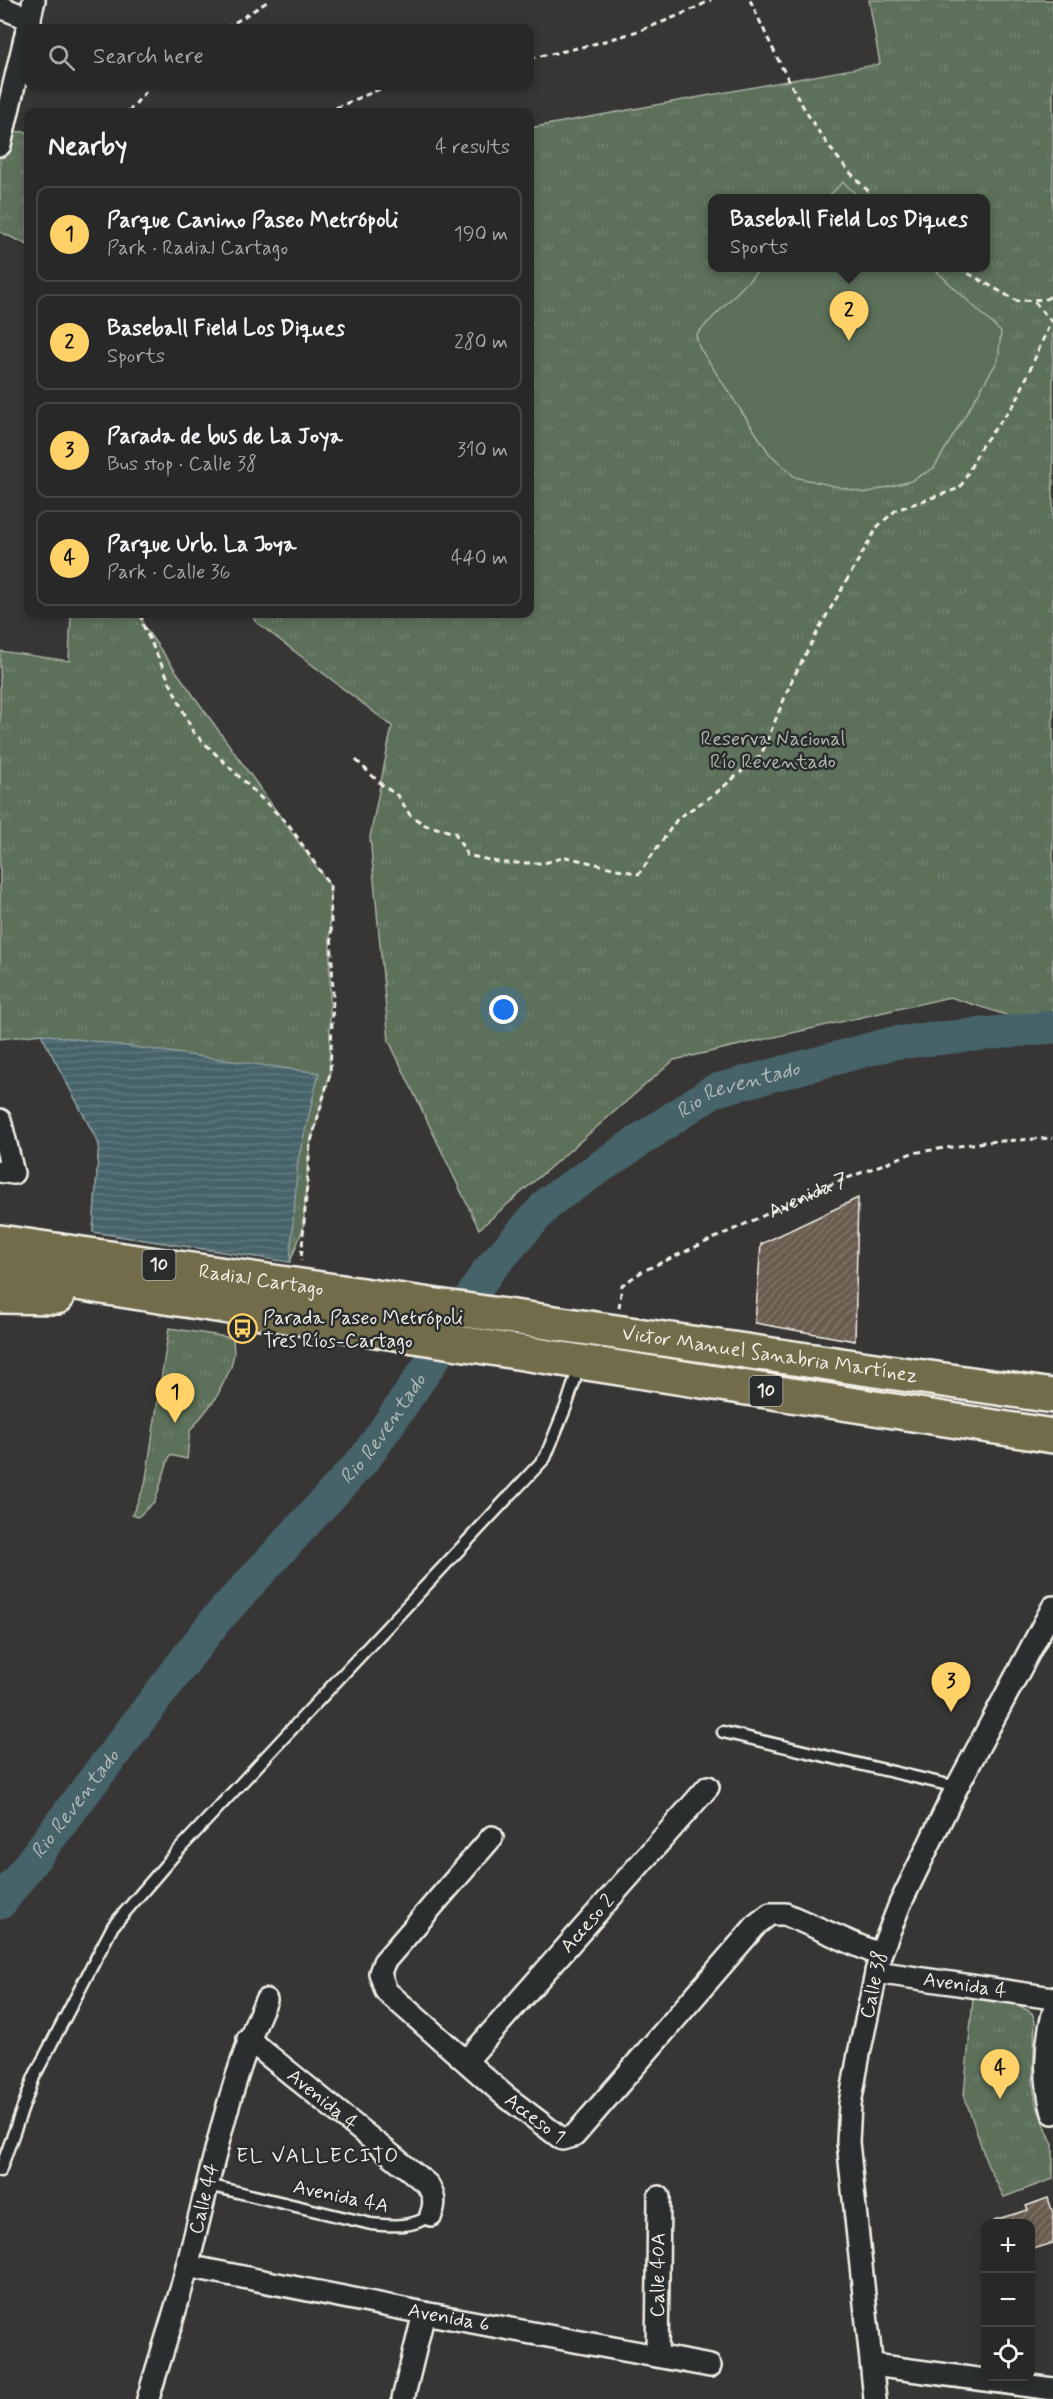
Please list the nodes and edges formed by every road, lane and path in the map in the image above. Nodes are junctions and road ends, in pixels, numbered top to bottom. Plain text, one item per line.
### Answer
1 (270, 0) edge
2 (711, 0) edge
3 (750, 0) edge
4 (0, 7) edge
5 (32, 9) edge
6 (28, 24) edge
7 (232, 24) edge
8 (24, 42) edge
9 (534, 57) edge
10 (147, 90) edge
11 (378, 90) edge
12 (132, 108) edge
13 (335, 108) edge
14 (1, 135) edge
15 (872, 194) edge
16 (968, 272) edge
17 (1053, 295) edge
18 (1033, 300) junction
19 (142, 618) edge
20 (356, 760) dead end
21 (0, 1120) edge
22 (1053, 1138) edge
23 (6, 1172) edge
24 (0, 1242) edge
25 (0, 1271) edge
26 (309, 1287) junction
27 (0, 1294) edge
28 (151, 1294) junction
29 (487, 1313) joint
30 (617, 1332) junction
31 (480, 1347) joint
32 (580, 1362) junction
33 (932, 1378) junction
34 (794, 1396) junction
35 (1053, 1396) edge
36 (1053, 1436) edge
37 (1053, 1607) edge
38 (723, 1732) dead end
39 (708, 1787) dead end
40 (957, 1787) junction
41 (492, 1837) dead end
42 (878, 1963) junction
43 (1053, 1998) edge
44 (266, 2000) dead end
45 (1053, 2014) edge
46 (248, 2039) junction
47 (467, 2061) junction
48 (1053, 2113) edge
49 (0, 2171) edge
50 (208, 2185) junction
51 (659, 2197) dead end
52 (431, 2215) joint
53 (188, 2266) junction
54 (424, 2313) junction
55 (657, 2355) junction
56 (873, 2365) junction
57 (710, 2366) dead end
58 (1053, 2389) edge
59 (148, 2399) edge
60 (403, 2399) edge
61 (875, 2399) edge

1 - 7 path
2 - 9 path
3 - 15 path
4 - 5 street
5 - 6 street
8 - 14 street
10 - 12 path
11 - 13 path
16 - 18 path
17 - 18 path
18 - 20 path
19 - 26 path
21 - 23 street
22 - 30 path, Avenida 7
24 - 26 main road, Radial Cartago / 10
25 - 28 main road, Radial Cartago / 10
26 - 29 main road, Radial Cartago / 10
27 - 28 main road
28 - 31 main road, Radial Cartago / 10
29 - 30 main road, Victor Manuel Sanabria Martínez / 10
30 - 33 main road, Victor Manuel Sanabria Martínez / 10
31 - 32 main road, Victor Manuel Sanabria Martínez / 10
32 - 34 main road, Victor Manuel Sanabria Martínez / 10
32 - 49 lane
33 - 34 main road
33 - 35 main road, Victor Manuel Sanabria Martínez / 10
34 - 36 main road, Victor Manuel Sanabria Martínez / 10
37 - 40 street, Calle 38
38 - 40 lane
39 - 47 street, Acceso 2
40 - 42 street, Calle 38
41 - 47 street, Acceso 1
42 - 43 street, Avenida 4
42 - 47 street, Acceso 1
42 - 56 street, Calle 38
44 - 46 street, Calle 44
45 - 48 street
46 - 50 street, Calle 44
46 - 52 street, Avenida 4
50 - 52 lane, Avenida 4A
50 - 53 street, Calle 44
51 - 55 street, Calle 40A
53 - 54 street, Avenida 6
53 - 59 street, Calle 44
54 - 55 street, Avenida 6
54 - 60 street
55 - 57 street, Avenida 6
56 - 58 street
56 - 61 street, Calle 38

